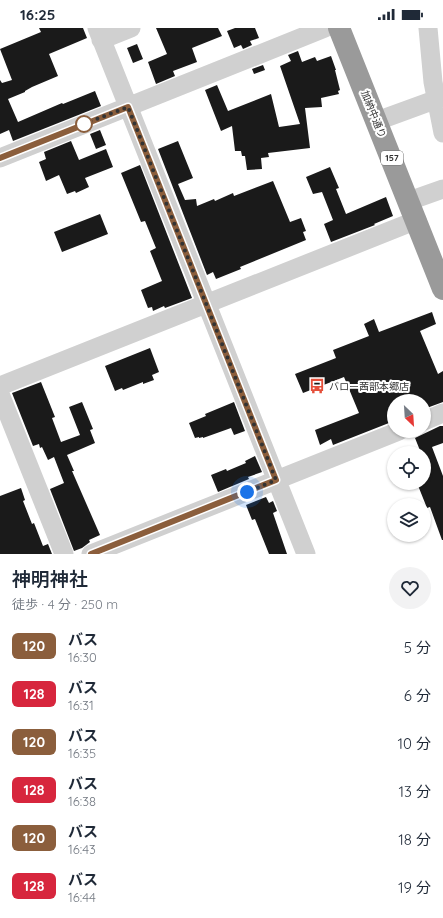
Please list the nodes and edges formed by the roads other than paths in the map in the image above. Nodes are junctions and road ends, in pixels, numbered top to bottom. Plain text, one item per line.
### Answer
1 (131, 28) edge
2 (325, 28) edge
3 (339, 28) edge
4 (428, 28) edge
5 (99, 34) edge
6 (440, 98) edge
7 (128, 107) junction
8 (376, 121) junction
9 (443, 133) edge
10 (0, 158) edge
11 (443, 189) edge
12 (413, 210) junction
13 (443, 289) edge
14 (206, 304) junction
15 (0, 386) edge
16 (0, 394) edge
17 (443, 413) edge
18 (431, 418) edge
19 (387, 436) edge
20 (276, 480) junction
21 (64, 554) edge
22 (91, 554) edge
23 (306, 554) edge

1 - 5 street
2 - 7 street
3 - 8 highway, 加納中通り / 157
4 - 6 street
5 - 7 street
6 - 8 street
6 - 9 street
7 - 10 street
7 - 14 street
8 - 12 highway, 加納中通り / 157
11 - 12 street
12 - 13 highway, 加納中通り / 157
12 - 14 street
14 - 15 street
14 - 20 street
16 - 21 street
17 - 18 street
19 - 20 street
20 - 22 street
20 - 23 street

